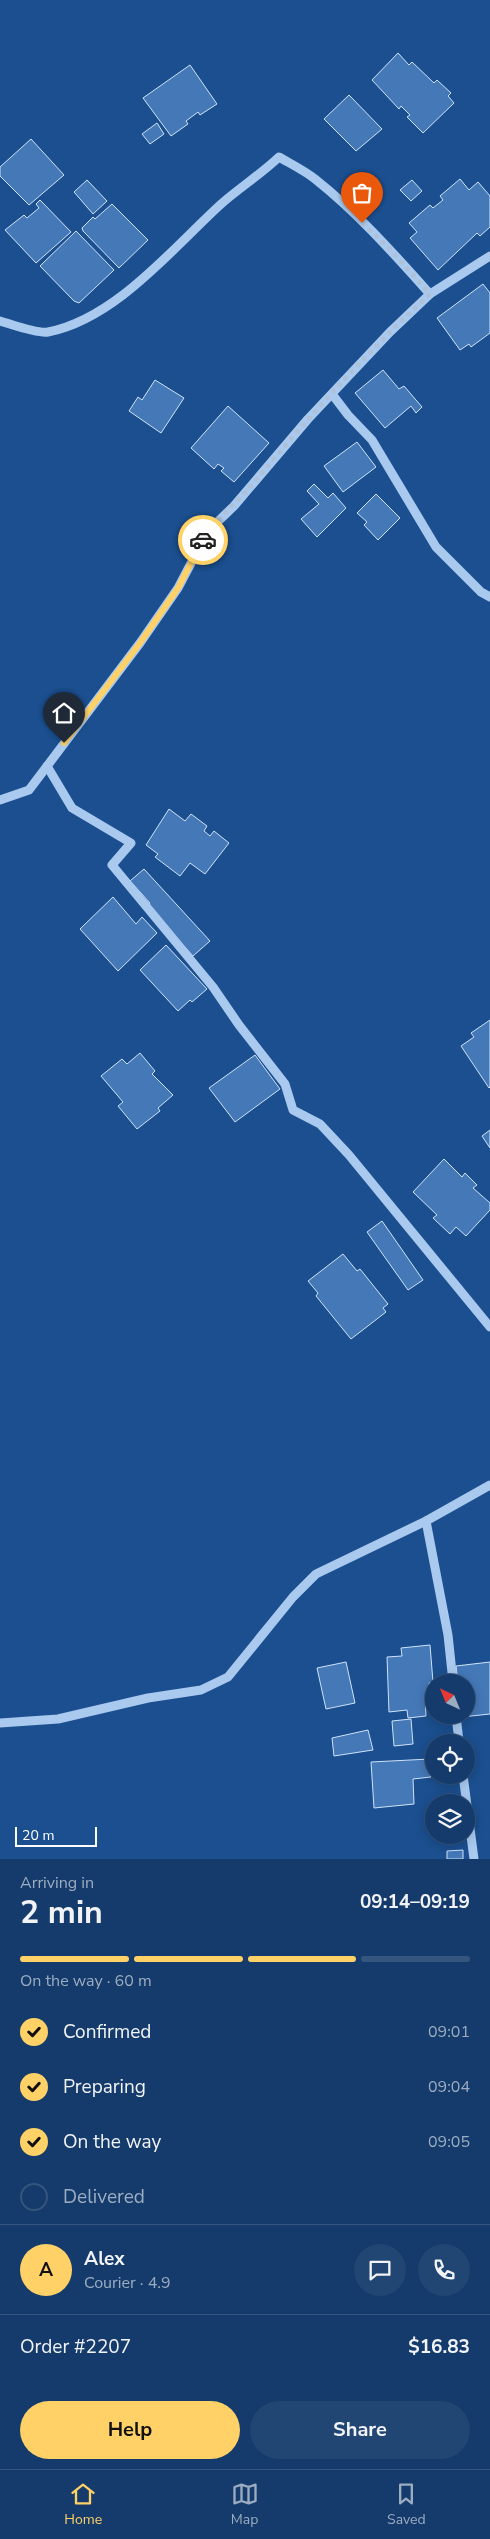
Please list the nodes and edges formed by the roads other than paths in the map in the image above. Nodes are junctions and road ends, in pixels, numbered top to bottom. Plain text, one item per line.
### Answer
1 (490, 256) edge
2 (430, 294) junction
3 (0, 321) edge
4 (332, 394) junction
5 (490, 597) edge
6 (47, 766) junction
7 (0, 800) edge
8 (490, 1327) edge
9 (490, 1485) edge
10 (426, 1521) junction
11 (452, 1674) edge
12 (0, 1723) edge
13 (464, 1784) edge
14 (474, 1859) edge

1 - 2 street
2 - 3 street
2 - 4 street
4 - 5 street
4 - 6 street
6 - 7 street
6 - 8 street
9 - 10 street
10 - 11 street
10 - 12 street
13 - 14 street

